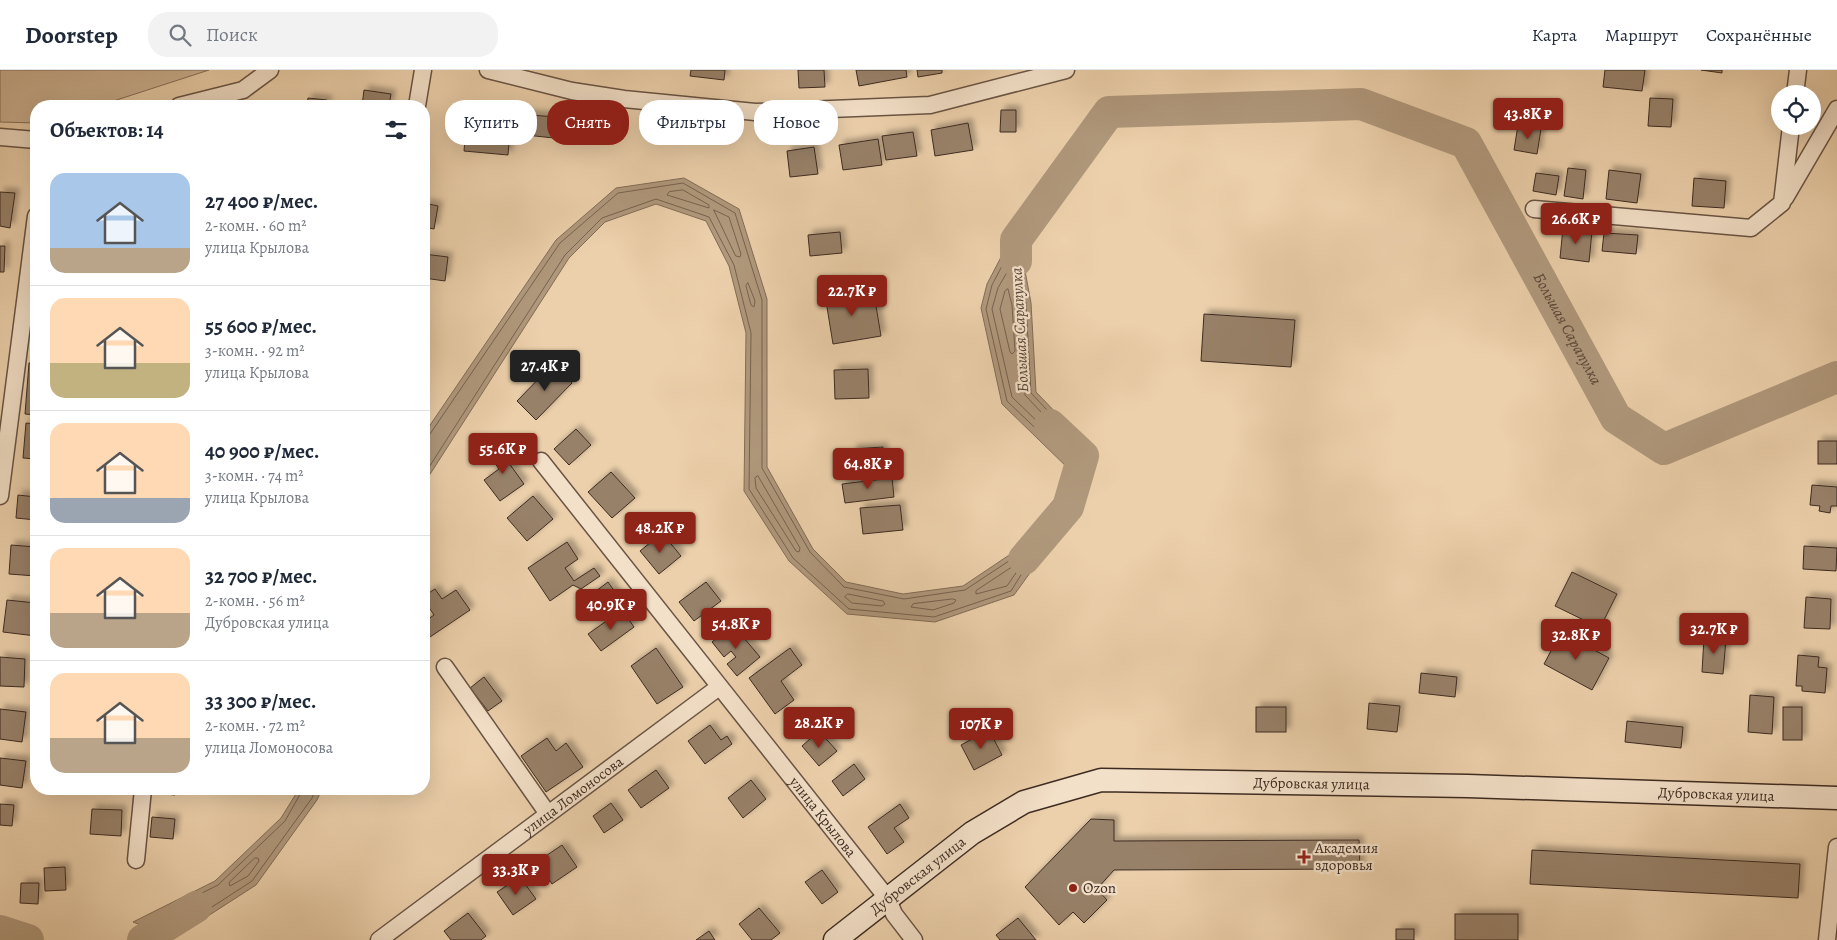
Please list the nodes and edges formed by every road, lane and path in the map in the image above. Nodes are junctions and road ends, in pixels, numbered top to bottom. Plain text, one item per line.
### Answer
1 (270, 70) edge
2 (423, 70) edge
3 (488, 70) edge
4 (1066, 70) edge
5 (1798, 70) edge
6 (1796, 85) edge
7 (243, 90) junction
8 (203, 100) edge
9 (241, 100) edge
10 (418, 100) edge
11 (1837, 109) edge
12 (1790, 135) edge
13 (0, 137) edge
14 (30, 140) edge
15 (1782, 203) junction
16 (1534, 209) dead end
17 (30, 263) edge
18 (540, 461) dead end
19 (0, 496) edge
20 (444, 667) dead end
21 (719, 687) junction
22 (142, 795) edge
23 (1837, 798) edge
24 (548, 814) junction
25 (1837, 847) edge
26 (136, 860) dead end
27 (888, 899) junction
28 (379, 940) edge
29 (835, 940) edge
30 (914, 940) edge
31 (1827, 940) edge

1 - 7 street
2 - 10 street
3 - 4 street
5 - 6 street
7 - 8 street
7 - 9 street
11 - 15 street
12 - 15 street
13 - 14 street
15 - 16 street
17 - 19 street
18 - 21 street, улица Крылова
20 - 24 street
21 - 24 street, улица Ломоносова
21 - 27 street, улица Крылова
22 - 26 street
23 - 27 street, Дубровская улица
24 - 28 street, улица Ломоносова
25 - 31 street
27 - 29 street, Дубровская улица
27 - 30 street, улица Крылова

